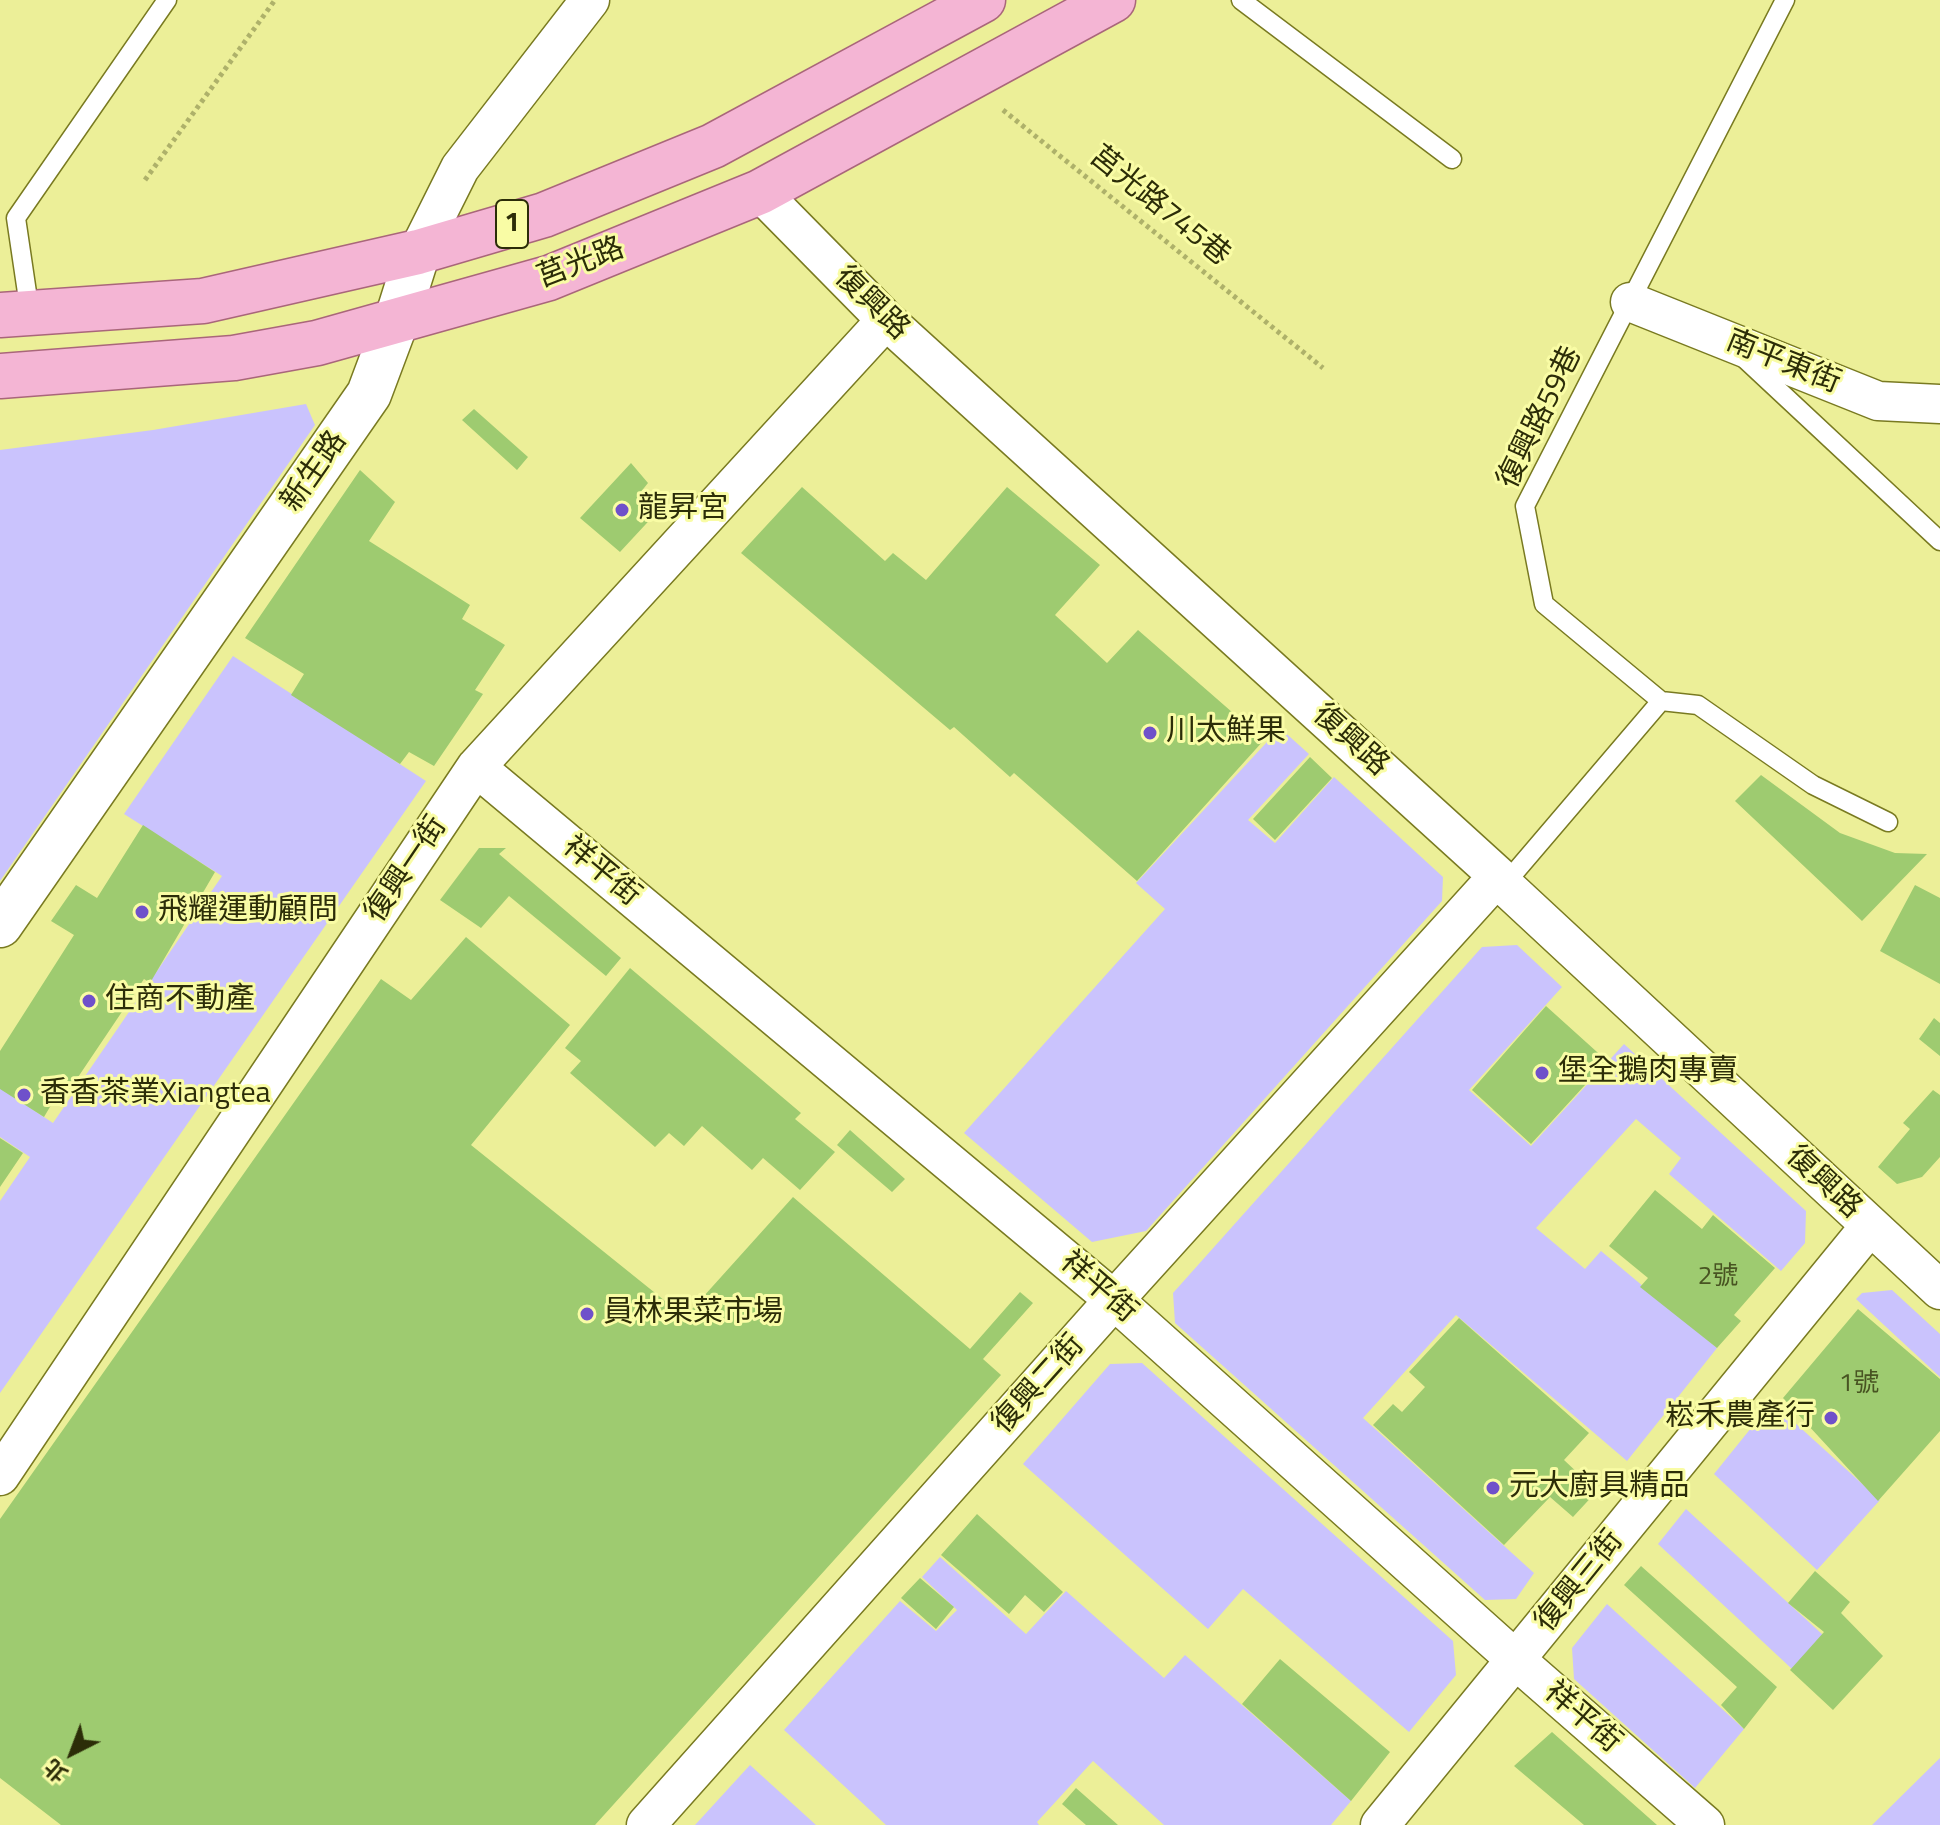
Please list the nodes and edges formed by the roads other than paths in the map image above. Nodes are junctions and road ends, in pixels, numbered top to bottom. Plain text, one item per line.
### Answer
1 (167, 0) edge
2 (590, 0) edge
3 (983, 0) edge
4 (1113, 0) edge
5 (1241, 0) edge
6 (1785, 0) edge
7 (1452, 159) dead end
8 (760, 192) junction
9 (418, 252) junction
10 (1630, 302) junction
11 (15, 315) edge
12 (886, 320) junction
13 (396, 322) junction
14 (1727, 341) junction
15 (0, 376) edge
16 (1940, 404) edge
17 (1940, 541) edge
18 (1661, 701) junction
19 (476, 767) junction
20 (1888, 822) dead end
21 (1501, 881) junction
22 (0, 925) edge
23 (1870, 1226) junction
24 (1940, 1290) edge
25 (1114, 1300) junction
26 (0, 1476) edge
27 (1516, 1660) junction
28 (646, 1825) edge
29 (1380, 1825) edge
30 (1705, 1825) edge

1 - 11 lane
2 - 9 street, 新生路
3 - 9 main road, 莒光路 / 1
4 - 8 main road, 莒光路 / 1
5 - 7 lane
6 - 10 lane, 復興路59巷
8 - 12 street, 復興路
8 - 13 main road, 莒光路 / 1
9 - 11 main road, 莒光路 / 1
9 - 13 street, 新生路
10 - 14 street, 南平東街
10 - 18 lane, 復興路59巷
12 - 19 street, 復興一街
12 - 21 street, 復興路
13 - 15 main road, 莒光路 / 1
13 - 22 street, 新生路
14 - 16 street, 南平東街
14 - 17 lane
18 - 20 lane
18 - 21 lane
19 - 25 street, 祥平街
19 - 26 street, 復興一街
21 - 23 street, 復興路
21 - 25 street, 復興二街
23 - 24 street, 復興路
23 - 27 street, 復興三街
25 - 27 street, 祥平街
25 - 28 street, 復興二街
27 - 29 street, 復興三街
27 - 30 street, 祥平街

